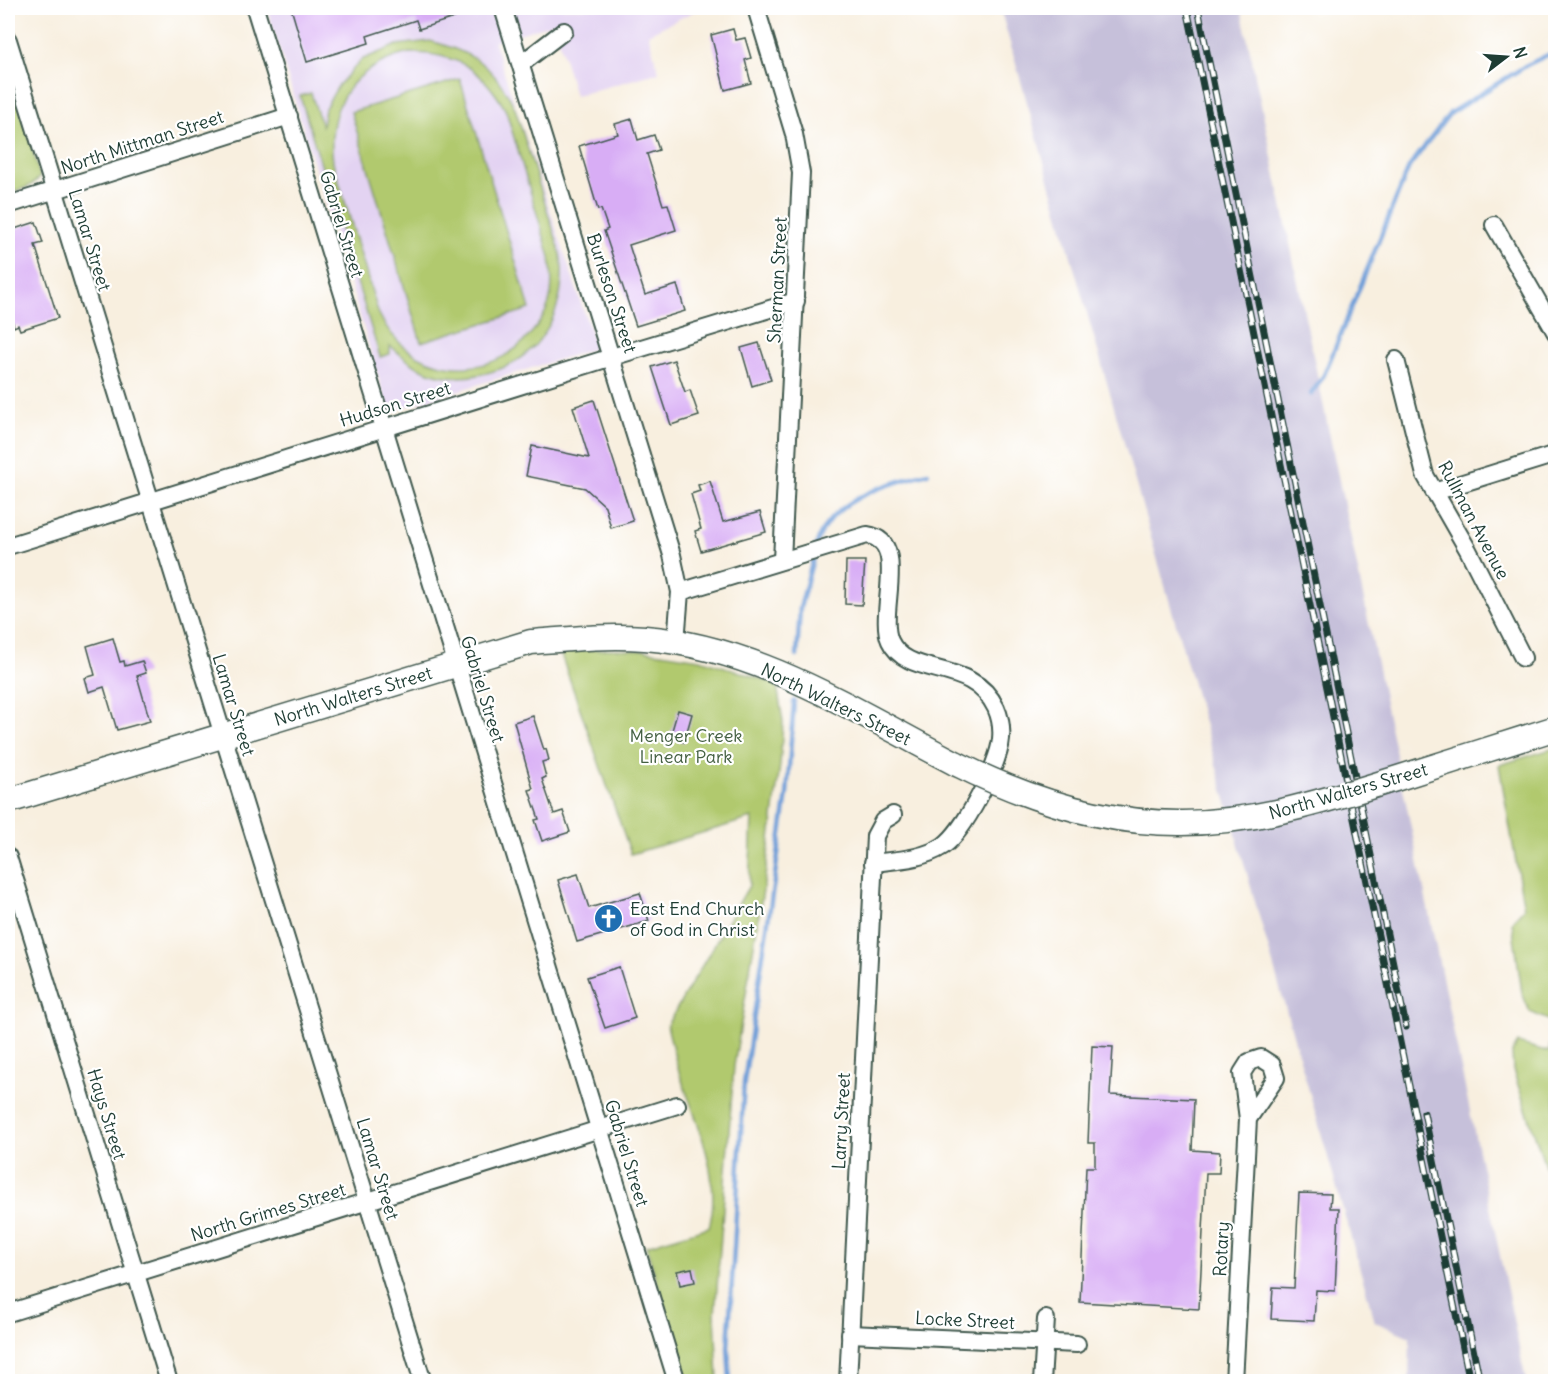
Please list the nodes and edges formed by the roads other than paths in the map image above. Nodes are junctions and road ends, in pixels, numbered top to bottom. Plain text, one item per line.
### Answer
1 (255, 8) edge
2 (503, 8) edge
3 (756, 8) edge
4 (564, 32) dead end
5 (8, 40) edge
6 (521, 64) junction
7 (289, 116) junction
8 (54, 191) junction
9 (8, 205) edge
10 (1494, 225) dead end
11 (796, 301) junction
12 (1556, 333) edge
13 (612, 357) junction
14 (1396, 360) dead end
15 (383, 428) junction
16 (1556, 454) edge
17 (1434, 492) junction
18 (151, 501) junction
19 (8, 546) edge
20 (782, 560) junction
21 (680, 592) junction
22 (676, 642) junction
23 (1523, 658) dead end
24 (455, 664) junction
25 (1556, 728) edge
26 (224, 736) junction
27 (8, 801) edge
28 (893, 814) dead end
29 (8, 857) edge
30 (873, 863) junction
31 (677, 1106) dead end
32 (1248, 1119) dead end
33 (599, 1130) junction
34 (368, 1202) junction
35 (136, 1274) junction
36 (8, 1313) edge
37 (1046, 1319) dead end
38 (850, 1334) junction
39 (1044, 1343) junction
40 (1077, 1344) dead end
41 (169, 1382) edge
42 (423, 1382) edge
43 (677, 1382) edge
44 (848, 1382) edge
45 (1042, 1382) edge
46 (1234, 1382) edge

1 - 7 street, Gabriel Street
2 - 6 street, Burleson Street
3 - 11 street, Sherman Street
4 - 6 street
5 - 8 street, Lamar Street
6 - 13 street, Burleson Street
7 - 8 street, North Mittman Street
7 - 15 street, Gabriel Street
8 - 9 street, North Mittman Street
8 - 18 street, Lamar Street
10 - 12 street
11 - 13 street, Hudson Street
11 - 20 street, Sherman Street
13 - 15 street, Hudson Street
13 - 21 street, Burleson Street
14 - 17 street, Rullman Avenue
15 - 18 street, Hudson Street
15 - 24 street, Gabriel Street
16 - 17 street
17 - 23 street, Rullman Avenue
18 - 19 street, Hudson Street
18 - 26 street, Lamar Street
20 - 21 street
20 - 30 street
21 - 22 street, Burleson Street
22 - 24 main road, North Walters Street
22 - 25 main road, North Walters Street, bridge
24 - 26 main road, North Walters Street
24 - 33 street, Gabriel Street
26 - 27 main road, North Walters Street
26 - 34 street, Lamar Street
28 - 30 street, Larry Street
29 - 35 street, Hays Street
30 - 38 street, Larry Street
31 - 33 street, North Grimes Street
32 - 46 street, Rotary
33 - 34 street, North Grimes Street
33 - 43 street, Gabriel Street
34 - 35 street, North Grimes Street
34 - 42 street, Lamar Street
35 - 36 street, North Grimes Street
35 - 41 street, Hays Street
37 - 39 street
38 - 39 street, Locke Street
38 - 44 street, Larry Street
39 - 40 street, Locke Street
39 - 45 street

